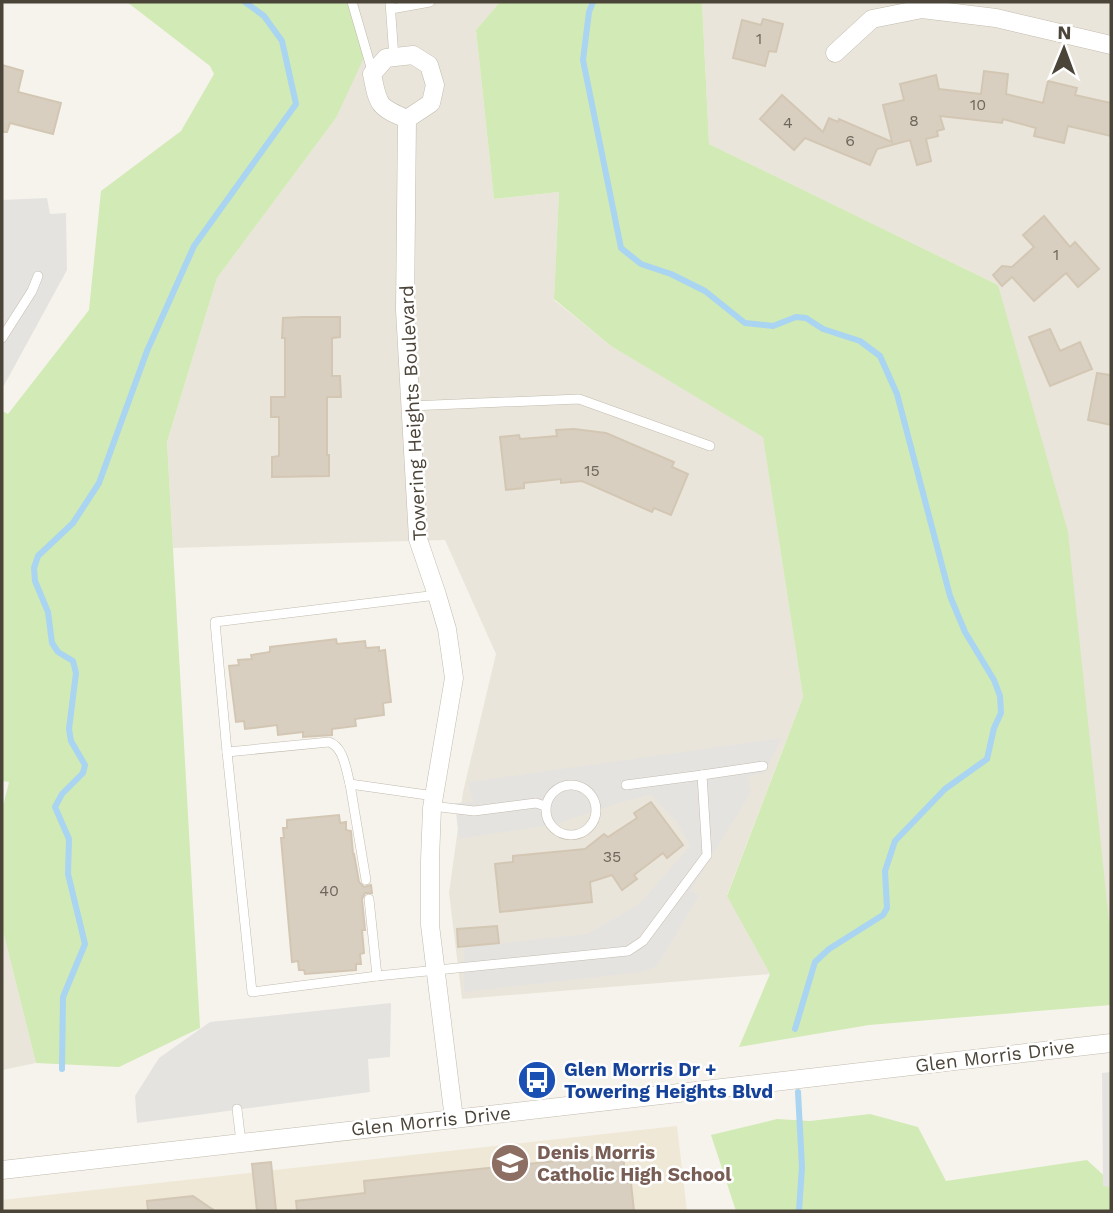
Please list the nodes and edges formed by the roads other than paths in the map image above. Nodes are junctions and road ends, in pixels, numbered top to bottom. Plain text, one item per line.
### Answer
1 (352, 2) edge
2 (430, 2) edge
3 (391, 5) edge
4 (1111, 45) edge
5 (835, 53) dead end
6 (394, 58) junction
7 (373, 74) junction
8 (407, 118) junction
9 (38, 276) dead end
10 (2, 338) edge
11 (410, 406) junction
12 (710, 446) dead end
13 (438, 595) junction
14 (227, 752) junction
15 (764, 766) dead end
16 (702, 775) junction
17 (350, 784) junction
18 (626, 785) dead end
19 (433, 801) junction
20 (545, 806) junction
21 (366, 880) dead end
22 (369, 899) dead end
23 (436, 970) junction
24 (377, 976) junction
25 (1111, 1043) edge
26 (237, 1109) dead end
27 (454, 1119) junction
28 (241, 1142) junction
29 (2, 1170) edge

1 - 7 lane
2 - 3 lane
3 - 6 lane
4 - 5 street
6 - 7 street
6 - 8 street
7 - 8 street
8 - 11 street, Towering Heights Boulevard
9 - 10 lane
11 - 12 lane
11 - 13 street, Towering Heights Boulevard
13 - 14 lane
13 - 19 street, Towering Heights Boulevard
14 - 17 lane
14 - 24 lane
15 - 16 lane
16 - 18 lane
16 - 23 lane
17 - 19 lane
17 - 21 lane
19 - 20 lane
19 - 23 street, Towering Heights Boulevard
20 - 20 lane
22 - 24 lane
23 - 24 lane
23 - 27 street, Towering Heights Boulevard
25 - 27 street, Glen Morris Drive
26 - 28 lane
27 - 28 street, Glen Morris Drive
28 - 29 street, Glen Morris Drive

